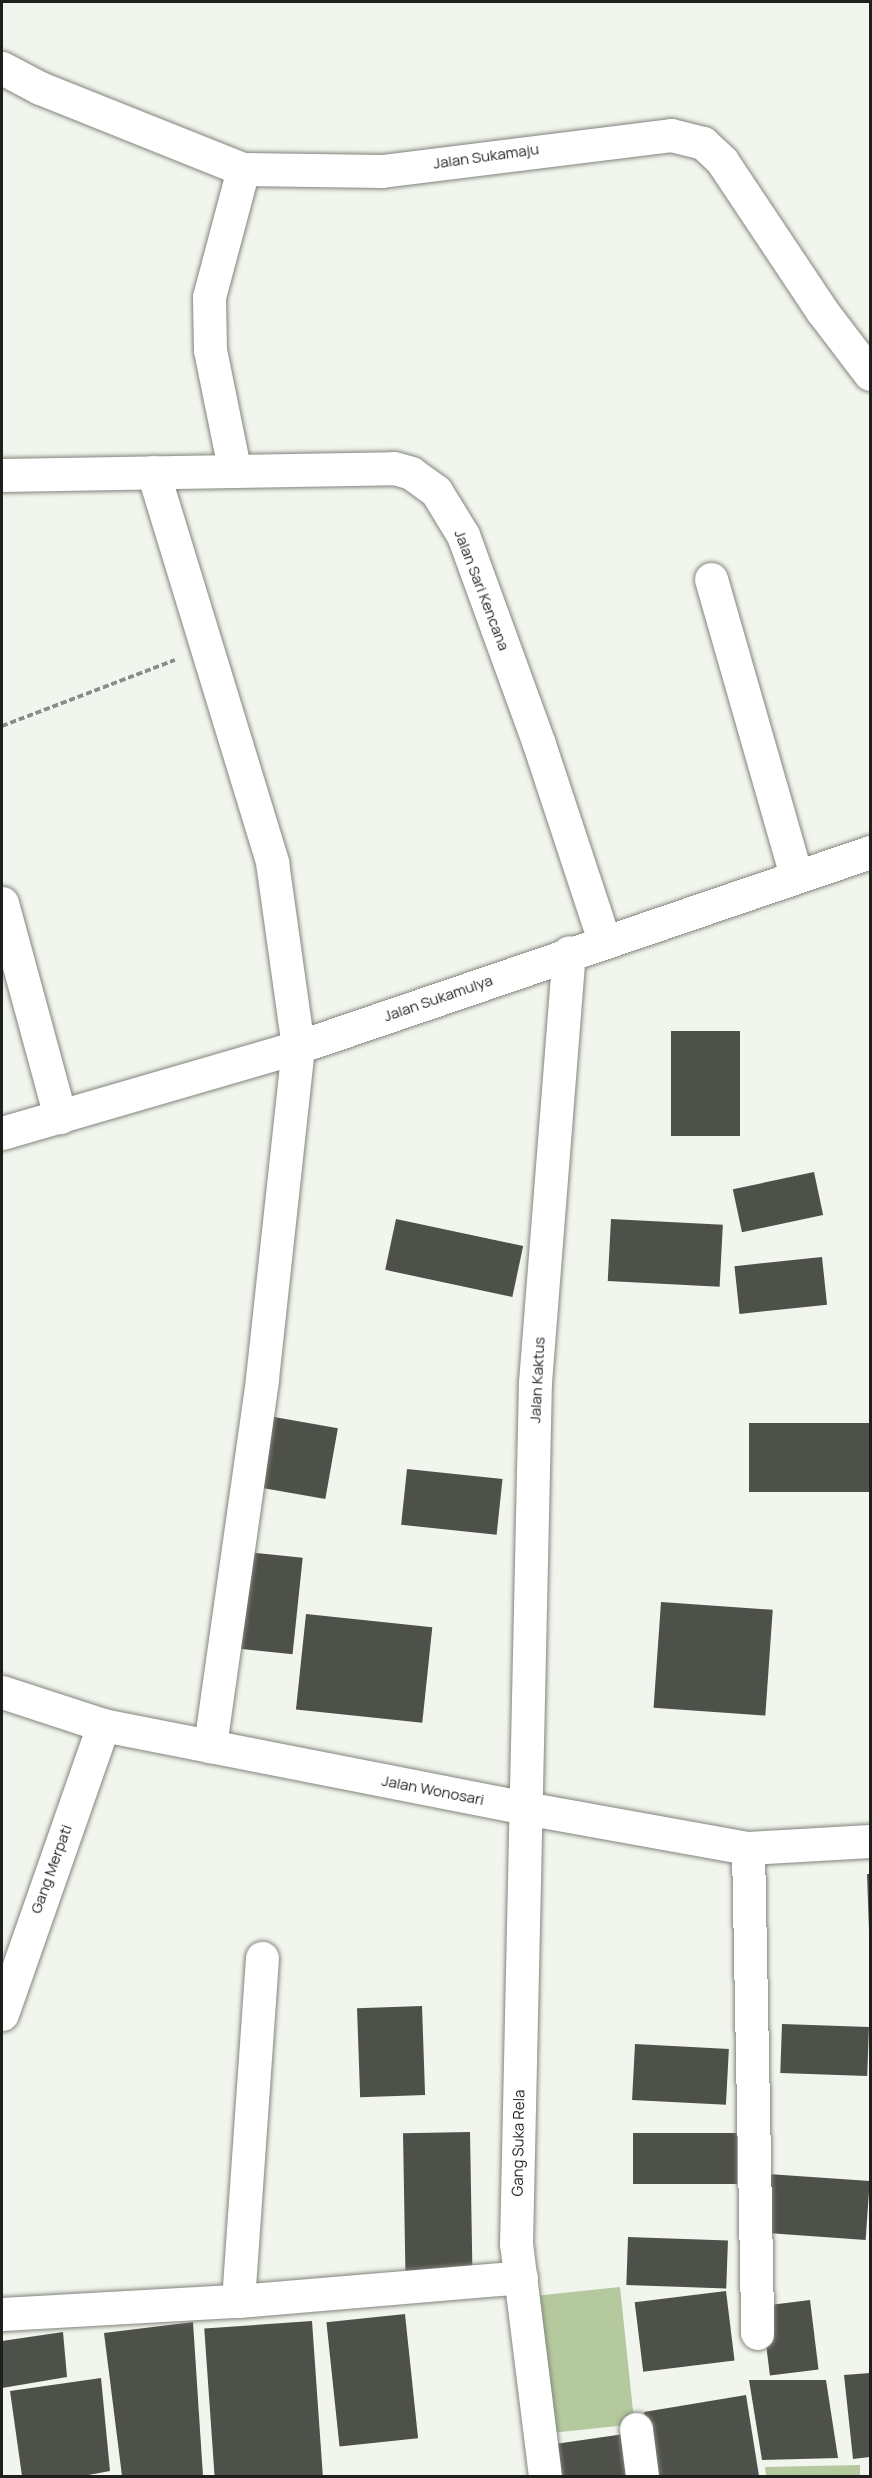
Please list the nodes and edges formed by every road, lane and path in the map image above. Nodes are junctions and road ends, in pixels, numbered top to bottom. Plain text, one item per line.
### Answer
1 (2, 68) edge
2 (243, 169) junction
3 (870, 374) edge
4 (234, 468) junction
5 (153, 472) junction
6 (2, 475) edge
7 (711, 579) dead end
8 (207, 648) junction
9 (2, 726) edge
10 (870, 852) edge
11 (796, 876) junction
12 (2, 903) edge
13 (604, 940) junction
14 (569, 952) junction
15 (298, 1047) junction
16 (60, 1117) junction
17 (2, 1133) edge
18 (2, 1692) edge
19 (103, 1725) junction
20 (210, 1746) junction
21 (525, 1808) junction
22 (870, 1841) edge
23 (748, 1848) junction
24 (262, 1958) dead end
25 (2, 2014) edge
26 (521, 2277) junction
27 (238, 2301) junction
28 (2, 2314) edge
29 (757, 2333) dead end
30 (636, 2429) dead end
31 (545, 2476) edge
32 (642, 2476) edge

1 - 2 street, Jalan Sukamaju
2 - 3 street, Jalan Sukamaju
2 - 4 street
4 - 5 street, Jalan Sari Kencana
4 - 13 street, Jalan Sari Kencana
5 - 6 street, Jalan Sari Kencana
5 - 8 street
7 - 11 street
8 - 9 path
8 - 15 street
10 - 11 street, Jalan Sukamulya
11 - 13 street, Jalan Sukamulya
12 - 16 street
13 - 14 street, Jalan Sukamulya
14 - 15 street, Jalan Sukamulya
14 - 21 street, Jalan Kaktus
15 - 16 street, Jalan Sukamulya
15 - 20 street
16 - 17 street, Jalan Sukamulya
18 - 19 street, Jalan Wonosari
19 - 20 street, Jalan Wonosari
19 - 25 street, Gang Merpati
20 - 21 street, Jalan Wonosari
21 - 23 street, Jalan Wonosari
21 - 26 street, Gang Suka Rela
22 - 23 street, Jalan Wonosari
23 - 29 street
24 - 27 street
26 - 27 street
26 - 31 street, Gang Suka Rela
27 - 28 street
30 - 32 street

